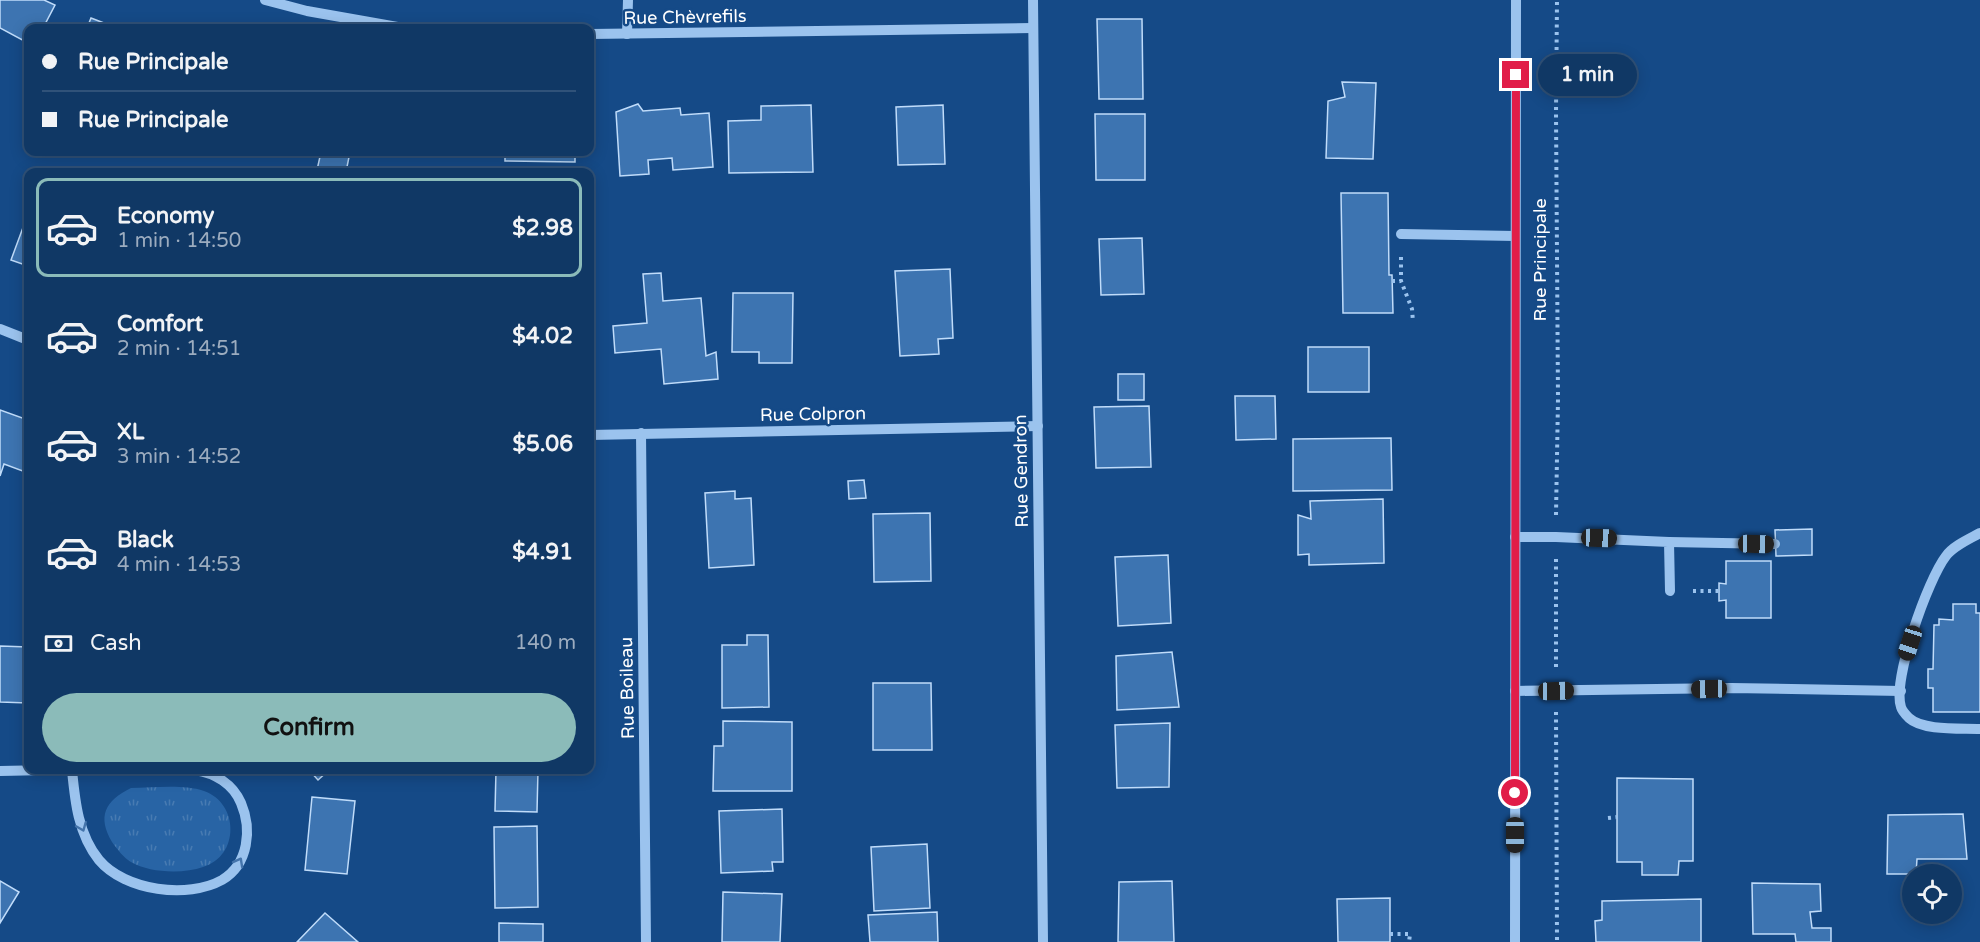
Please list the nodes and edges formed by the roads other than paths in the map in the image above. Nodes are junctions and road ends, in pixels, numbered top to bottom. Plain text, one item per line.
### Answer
1 (265, 0) edge
2 (628, 0) edge
3 (1033, 0) edge
4 (1516, 0) edge
5 (380, 24) edge
6 (1033, 28) junction
7 (594, 34) edge
8 (627, 34) junction
9 (1401, 234) dead end
10 (1515, 236) junction
11 (0, 329) edge
12 (24, 338) edge
13 (1038, 426) junction
14 (640, 434) junction
15 (594, 435) edge
16 (1980, 533) edge
17 (1515, 537) junction
18 (1669, 542) junction
19 (1775, 544) dead end
20 (1670, 591) dead end
21 (1515, 691) junction
22 (1900, 691) junction
23 (1980, 729) edge
24 (24, 770) edge
25 (0, 771) edge
26 (72, 774) edge
27 (213, 774) edge
28 (646, 942) edge
29 (1043, 942) edge
30 (1515, 942) edge

1 - 5 street
2 - 8 street
3 - 6 street, Rue Gendron
4 - 10 street, Rue Principale
6 - 8 street, Rue Chèvrefils
6 - 13 street, Rue Gendron
7 - 8 street, Rue Chèvrefils
9 - 10 street
10 - 17 street, Rue Principale
11 - 12 street
13 - 14 street, Rue Colpron
13 - 29 street, Rue Gendron
14 - 15 street, Rue Colpron
14 - 28 street, Rue Boileau
16 - 22 street
17 - 18 street
17 - 21 street, Rue Principale
18 - 19 street
18 - 20 street
21 - 22 street
21 - 30 street, Rue Principale
22 - 23 street
24 - 25 street
26 -> 27 street

